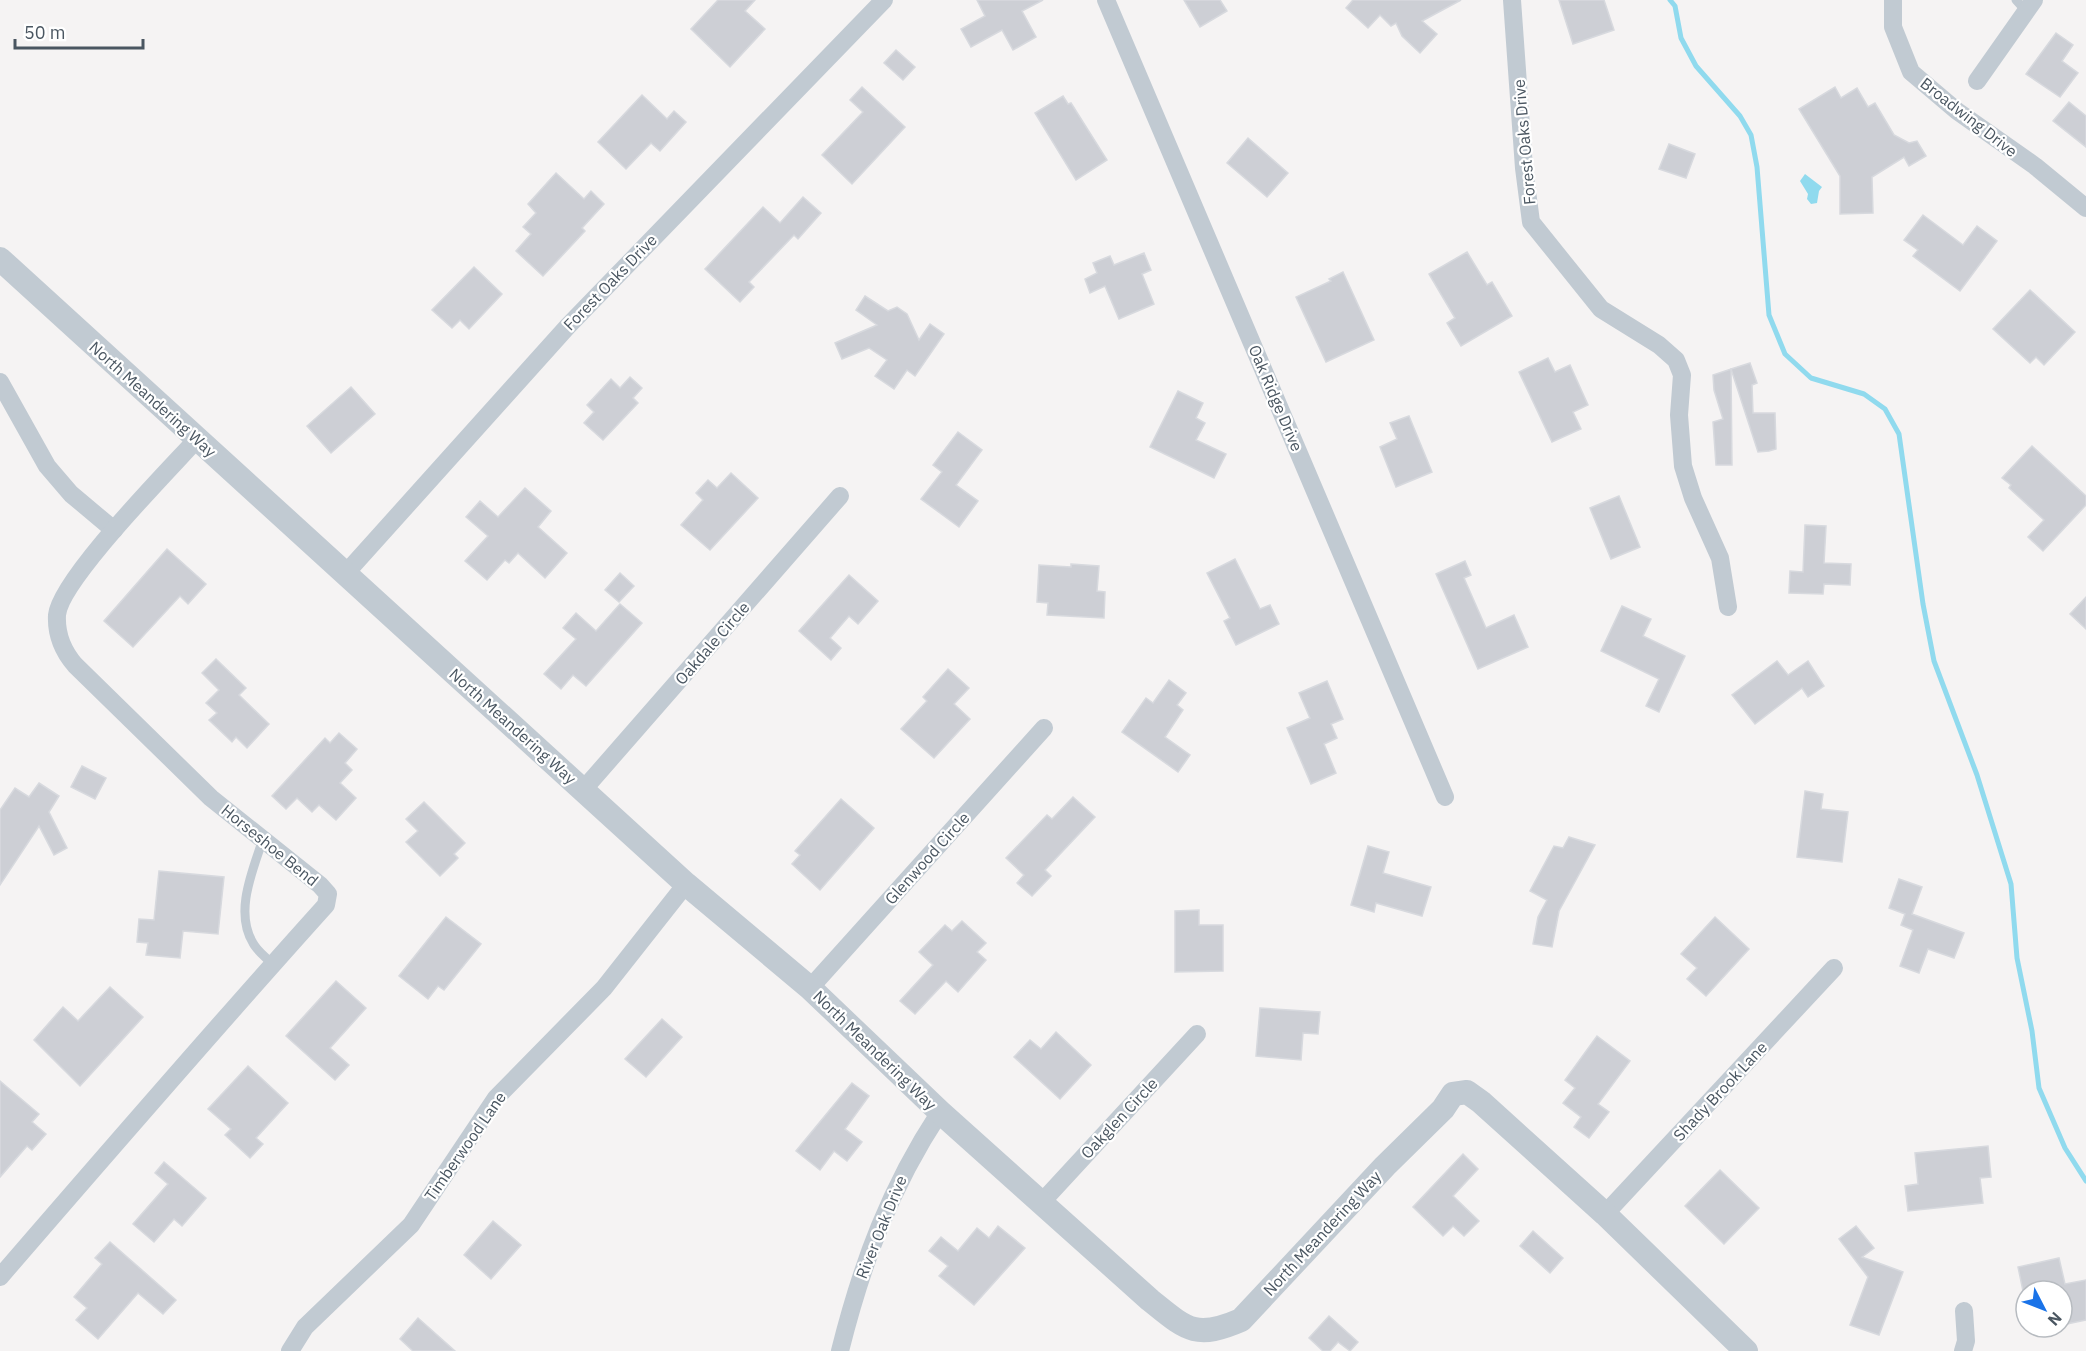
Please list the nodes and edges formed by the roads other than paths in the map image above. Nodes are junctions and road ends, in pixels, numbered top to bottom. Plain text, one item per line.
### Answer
1 (884, 0) edge
2 (1106, 0) edge
3 (1512, 0) edge
4 (1893, 0) edge
5 (2025, 4) edge
6 (1977, 81) dead end
7 (2086, 208) edge
8 (0, 259) edge
9 (0, 382) edge
10 (196, 439) junction
11 (840, 496) dead end
12 (114, 530) junction
13 (346, 573) junction
14 (1728, 607) dead end
15 (1044, 728) dead end
16 (584, 790) junction
17 (1444, 797) dead end
18 (263, 838) junction
19 (686, 884) junction
20 (272, 964) junction
21 (1834, 968) dead end
22 (810, 988) junction
23 (1197, 1034) dead end
24 (940, 1112) junction
25 (1041, 1203) junction
26 (1605, 1214) junction
27 (0, 1277) edge
28 (1964, 1311) dead end
29 (290, 1351) edge
30 (840, 1351) edge
31 (1746, 1351) edge
32 (1963, 1351) edge

1 - 13 street, Forest Oaks Drive
2 - 17 street, Oak Ridge Drive
3 - 14 street, Forest Oaks Drive
4 - 7 street, Broadwing Drive
5 - 6 street
8 - 10 street, North Meandering Way
9 - 12 street
10 - 12 street, Horseshoe Bend
10 - 13 street, North Meandering Way
11 - 16 street, Oakdale Circle
12 - 18 street, Horseshoe Bend
13 - 16 street, North Meandering Way
15 - 22 street, Glenwood Circle
16 - 19 street, North Meandering Way
18 - 20 lane
18 - 20 street, Horseshoe Bend
19 - 22 street, North Meandering Way
19 - 29 street, Timberwood Lane
20 - 27 street, Horseshoe Bend
21 - 26 street, Shady Brook Lane
22 - 24 street, North Meandering Way
23 - 25 street, Oakglen Circle
24 - 25 street, North Meandering Way
24 - 30 street, River Oak Drive
25 - 26 street, North Meandering Way
26 - 31 street, North Meandering Way
28 - 32 street

